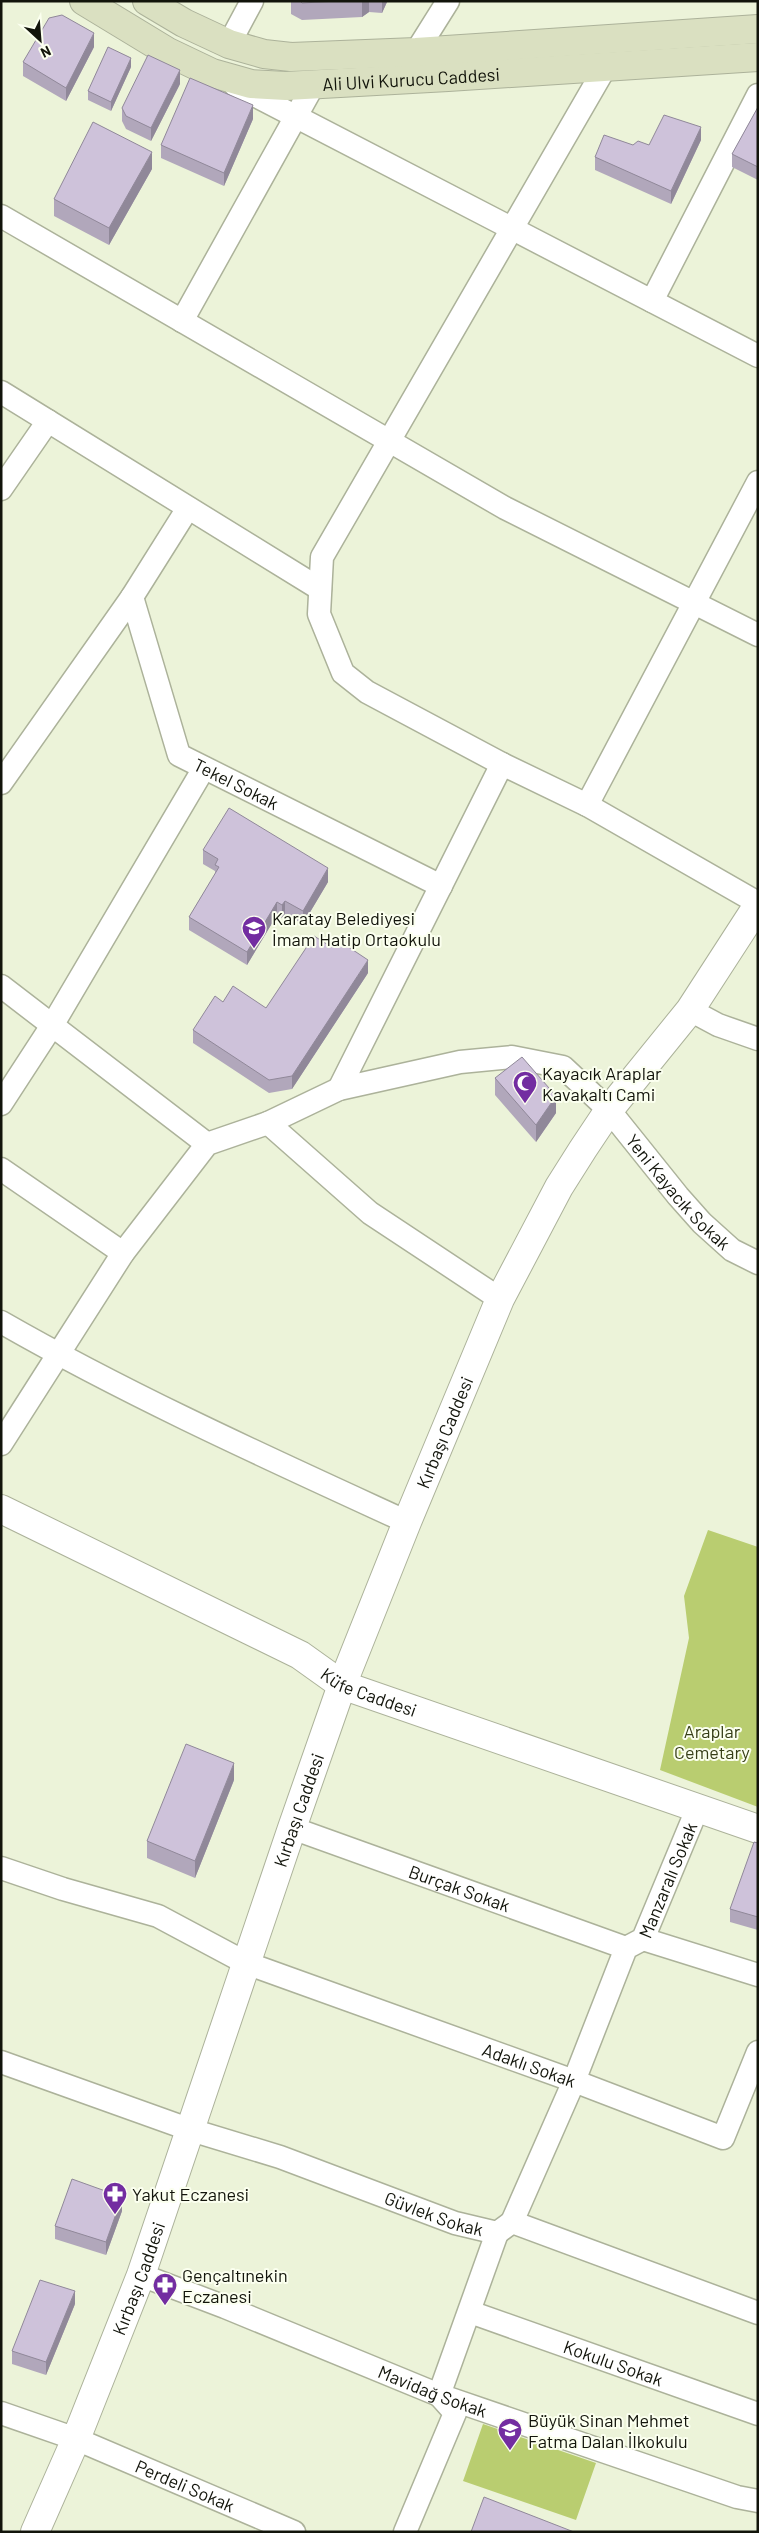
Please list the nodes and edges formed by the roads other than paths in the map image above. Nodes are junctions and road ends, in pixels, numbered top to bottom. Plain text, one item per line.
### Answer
1 (84, 1) edge
2 (147, 1) edge
3 (252, 1) edge
4 (448, 1) edge
5 (758, 29) edge
6 (228, 44) junction
7 (416, 52) junction
8 (758, 57) edge
9 (606, 66) junction
10 (212, 73) junction
11 (314, 84) junction
12 (758, 95) edge
13 (296, 117) junction
14 (1, 216) edge
15 (512, 229) junction
16 (652, 301) junction
17 (182, 320) junction
18 (758, 356) edge
19 (1, 392) edge
20 (48, 421) junction
21 (390, 440) junction
22 (758, 482) edge
23 (1, 489) edge
24 (188, 508) junction
25 (320, 590) junction
26 (132, 598) junction
27 (694, 602) junction
28 (758, 635) edge
29 (502, 764) junction
30 (204, 768) junction
31 (1, 783) edge
32 (586, 805) junction
33 (441, 886) junction
34 (758, 904) edge
35 (1, 986) edge
36 (690, 1010) junction
37 (53, 1024) junction
38 (758, 1039) edge
39 (339, 1089) junction
40 (1, 1104) edge
41 (609, 1110) junction
42 (268, 1123) junction
43 (207, 1144) junction
44 (1, 1169) edge
45 (123, 1254) junction
46 (758, 1263) edge
47 (500, 1299) junction
48 (1, 1322) edge
49 (57, 1354) junction
50 (1, 1444) edge
51 (1, 1509) edge
52 (406, 1522) junction
53 (342, 1685) junction
54 (698, 1807) junction
55 (292, 1828) junction
56 (758, 1829) edge
57 (1, 1868) edge
58 (635, 1944) junction
59 (246, 1963) junction
60 (758, 1975) edge
61 (758, 2052) edge
62 (1, 2062) edge
63 (574, 2081) junction
64 (191, 2130) junction
65 (505, 2227) junction
66 (141, 2275) junction
67 (470, 2312) junction
68 (758, 2313) edge
69 (439, 2395) junction
70 (1, 2413) edge
71 (758, 2414) edge
72 (76, 2439) junction
73 (758, 2501) edge
74 (247, 2523) edge
75 (35, 2532) edge
76 (294, 2532) edge
77 (405, 2532) edge

1 - 10 main road, Ali Ulvi Kurucu Caddesi
2 - 6 main road, Ali Ulvi Kurucu Caddesi
3 - 6 street
4 - 7 street
5 - 7 main road, Ali Ulvi Kurucu Caddesi
6 - 7 main road, Ali Ulvi Kurucu Caddesi
8 - 9 main road, Ali Ulvi Kurucu Caddesi
9 - 11 main road, Ali Ulvi Kurucu Caddesi
9 - 15 street
10 - 11 main road, Ali Ulvi Kurucu Caddesi
10 - 13 street
11 - 13 street
12 - 16 street
13 - 15 street
13 - 17 street
14 - 17 street
15 - 16 street
15 - 21 street
16 - 18 street
17 - 21 street
19 - 20 street
20 - 23 street
20 - 24 street
21 - 25 street
21 - 27 street
22 - 27 street
24 - 25 street
24 - 26 street
25 - 29 street
26 - 30 street, Tekel Sokak
26 - 31 street
27 - 28 street
27 - 32 street
29 - 32 street
29 - 33 street
30 - 33 street, Tekel Sokak
30 - 37 street
32 - 34 street
33 - 39 street
34 - 36 street, Kırbaşı Caddesi
35 - 37 street
36 - 38 street
36 - 41 street, Kırbaşı Caddesi
37 - 40 street
37 - 43 street
39 - 41 street, Yeni Kayacık Sokak
39 - 42 street, Yeni Kayacık Sokak
41 - 46 street, Yeni Kayacık Sokak
41 - 47 street, Kırbaşı Caddesi
42 - 43 street, Yeni Kayacık Sokak
42 - 47 street
43 - 45 street
44 - 45 street
45 - 49 street
47 - 52 street, Kırbaşı Caddesi
48 - 49 street
49 - 50 street
49 - 52 street
51 - 53 street, Küfe Caddesi
52 - 53 street, Kırbaşı Caddesi
53 - 54 street, Küfe Caddesi
53 - 55 street, Kırbaşı Caddesi
54 - 56 street, Küfe Caddesi
54 - 58 street, Manzaralı Sokak
55 - 58 street, Burçak Sokak
55 - 59 street, Kırbaşı Caddesi
57 - 59 street, Adaklı Sokak
58 - 60 street, Burçak Sokak
58 - 63 street, Manzaralı Sokak
59 - 63 street, Adaklı Sokak
59 - 64 street, Kırbaşı Caddesi
61 - 63 street, Adaklı Sokak
62 - 64 street, Güvlek Sokak
63 - 65 street, Manzaralı Sokak
64 - 65 street, Güvlek Sokak
64 - 66 street, Kırbaşı Caddesi
65 - 67 street, Manzaralı Sokak
65 - 68 street, Güvlek Sokak
66 - 69 street, Mavidağ Sokak
66 - 72 street, Kırbaşı Caddesi
67 - 69 street, Manzaralı Sokak
67 - 71 street, Kokulu Sokak
69 - 73 street, Mavidağ Sokak
69 - 77 street
70 - 72 street, Perdeli Sokak
72 - 74 street, Perdeli Sokak
72 - 75 street, Kırbaşı Caddesi
74 - 76 street, Perdeli Sokak

